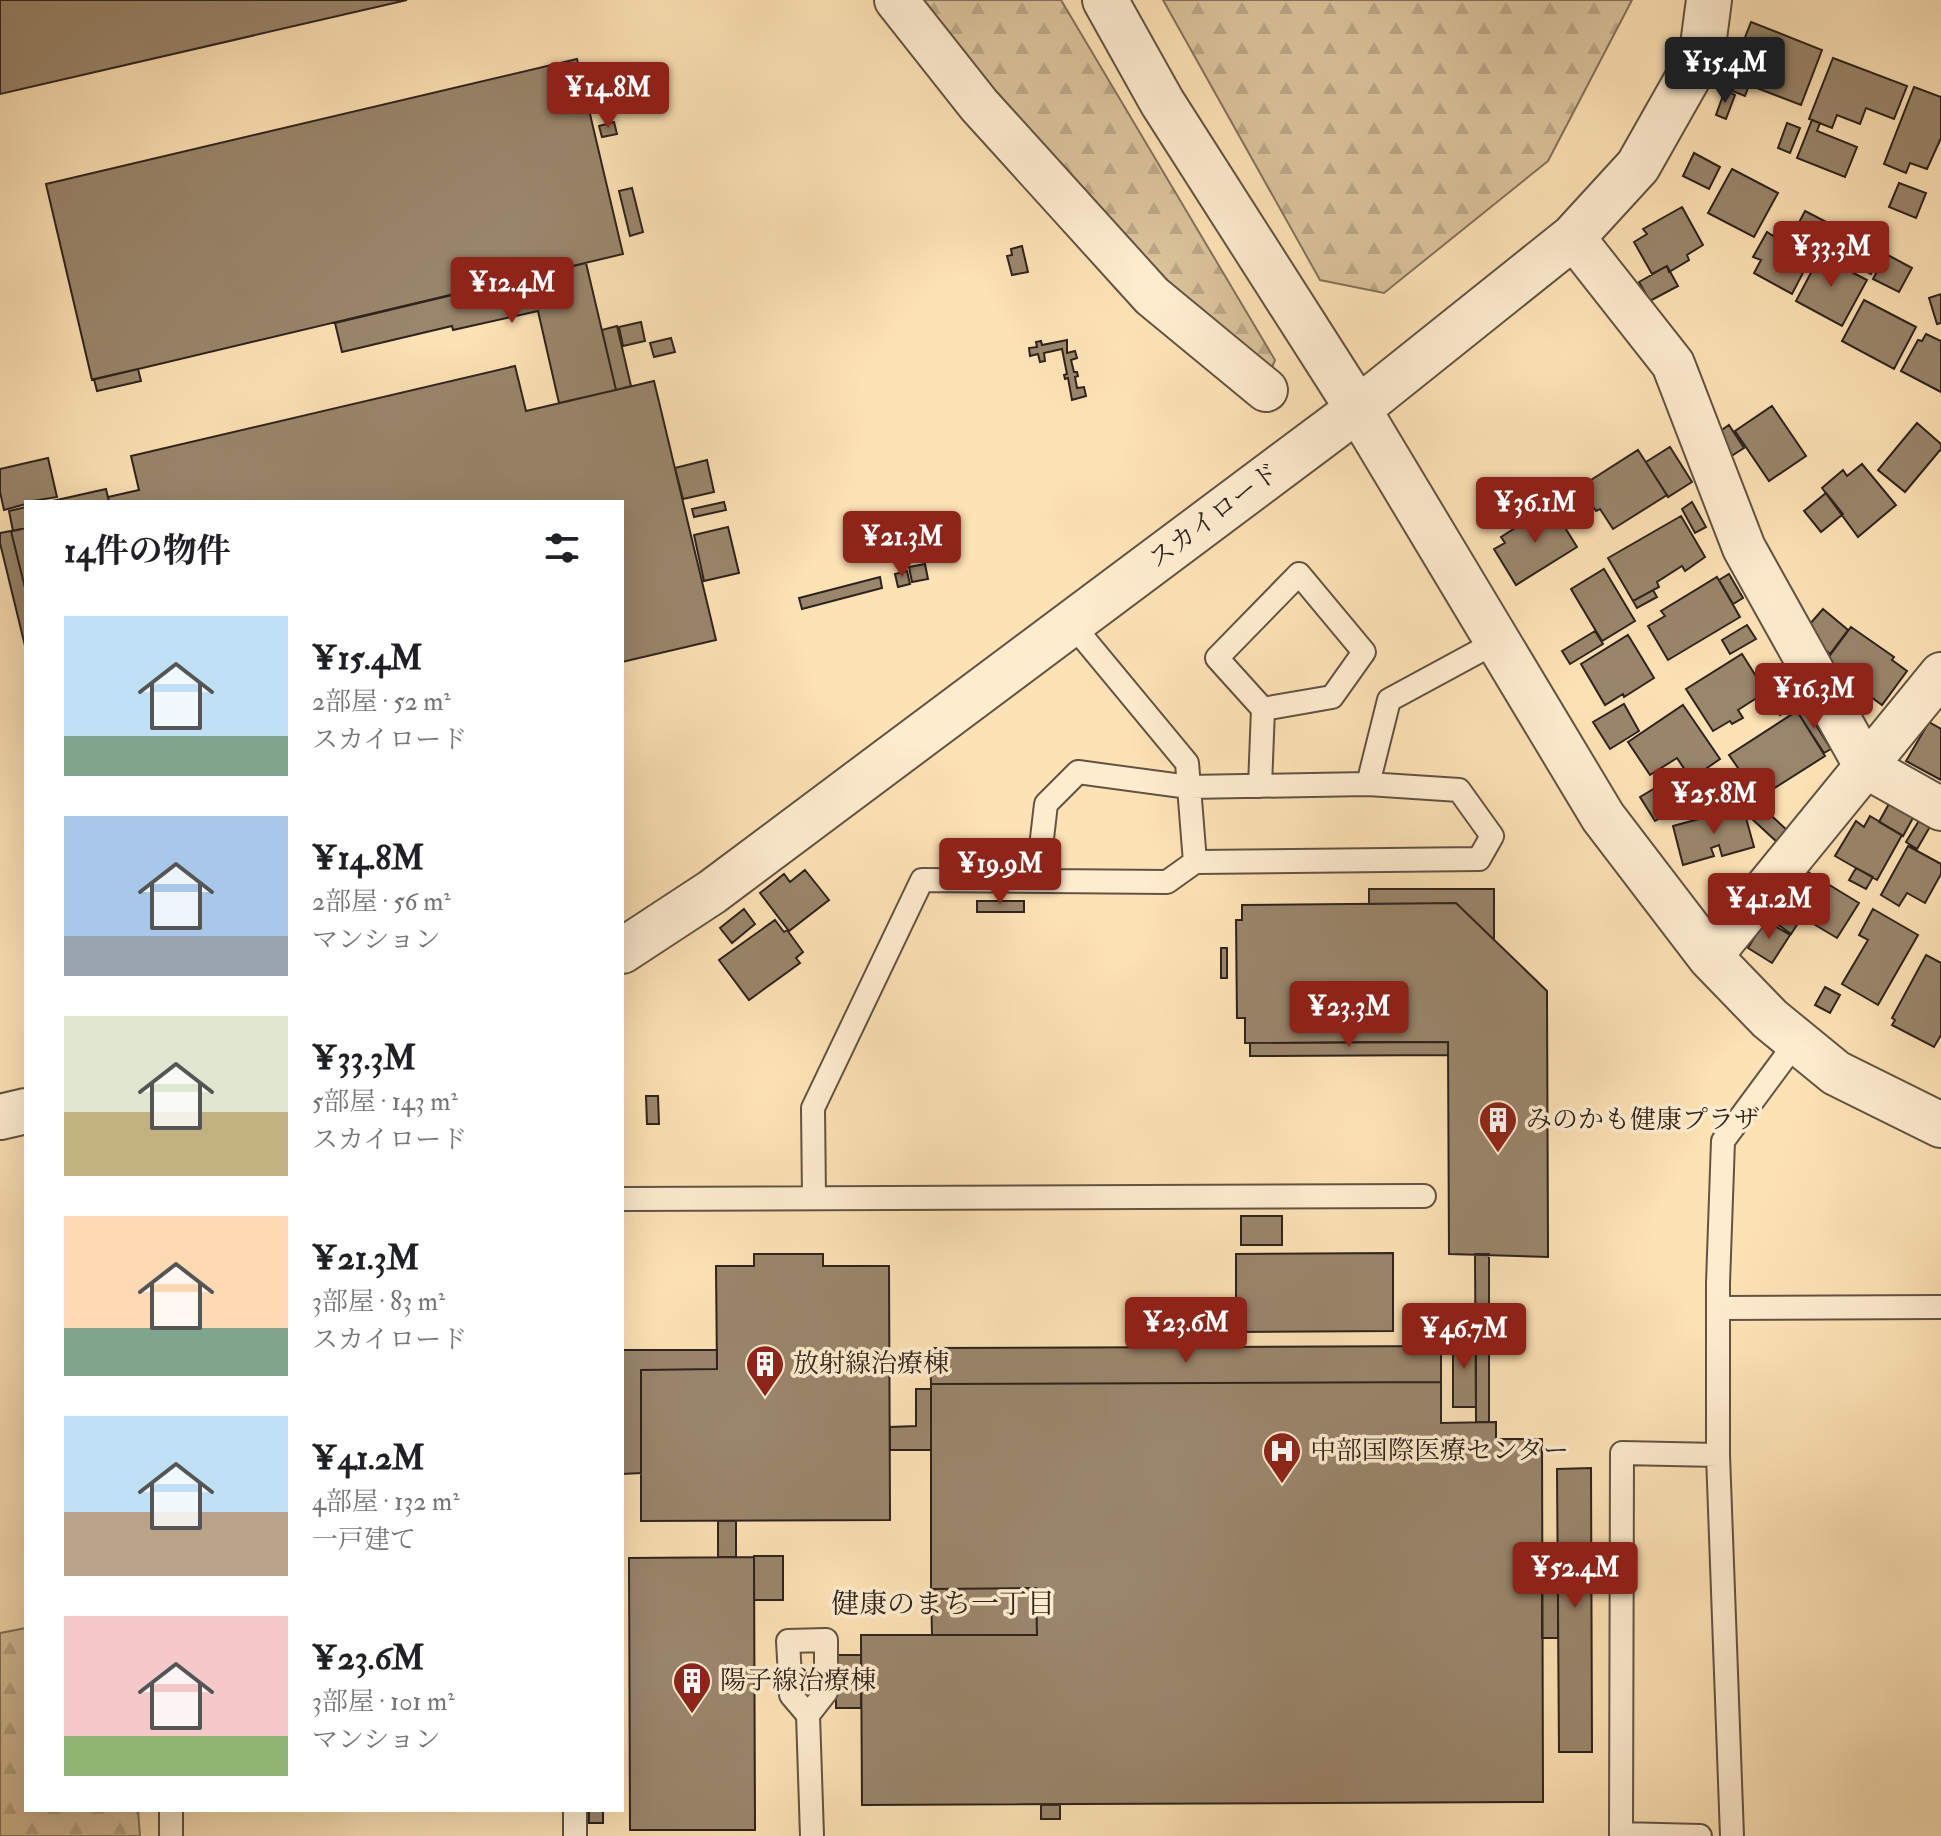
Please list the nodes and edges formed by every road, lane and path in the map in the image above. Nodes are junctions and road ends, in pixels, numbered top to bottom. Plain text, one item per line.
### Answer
1 (896, 0) edge
2 (1105, 0) edge
3 (1709, 0) edge
4 (1573, 237) junction
5 (1266, 390) dead end
6 (1358, 409) junction
7 (1071, 623) junction
8 (1498, 641) junction
9 (1941, 674) edge
10 (1263, 709) junction
11 (1866, 767) junction
12 (1368, 784) junction
13 (1260, 786) junction
14 (1189, 787) junction
15 (1941, 809) edge
16 (1195, 862) junction
17 (1037, 881) junction
18 (624, 950) edge
19 (1710, 957) junction
20 (1797, 1041) junction
21 (24, 1111) edge
22 (0, 1117) edge
23 (1941, 1125) edge
24 (1424, 1196) dead end
25 (814, 1198) junction
26 (624, 1199) edge
27 (1941, 1307) edge
28 (1718, 1308) junction
29 (1718, 1455) junction
30 (808, 1715) dead end
31 (171, 1812) edge
32 (575, 1812) edge
33 (171, 1836) edge
34 (575, 1836) edge
35 (812, 1836) edge
36 (1700, 1836) edge
37 (1732, 1836) edge

1 - 5 street
2 - 6 street
3 - 4 street, スカイロード
4 - 6 street, スカイロード
4 - 11 street
6 - 7 street, スカイロード
6 - 8 street
7 - 14 lane
7 - 18 street, スカイロード
8 - 12 lane
8 - 19 street
9 - 11 street
10 - 10 lane
10 - 13 lane
11 - 15 street
11 - 19 street
12 - 13 lane
12 - 16 lane
13 - 14 lane
14 - 16 lane
14 - 17 lane
16 - 17 lane
17 - 25 lane
19 - 20 street
20 - 23 street
20 - 28 lane
21 - 22 street
24 - 25 lane
25 - 26 lane
27 - 28 lane
28 - 29 lane
29 - 36 lane
29 - 37 lane
30 - 35 lane
31 - 33 lane
32 - 34 lane

